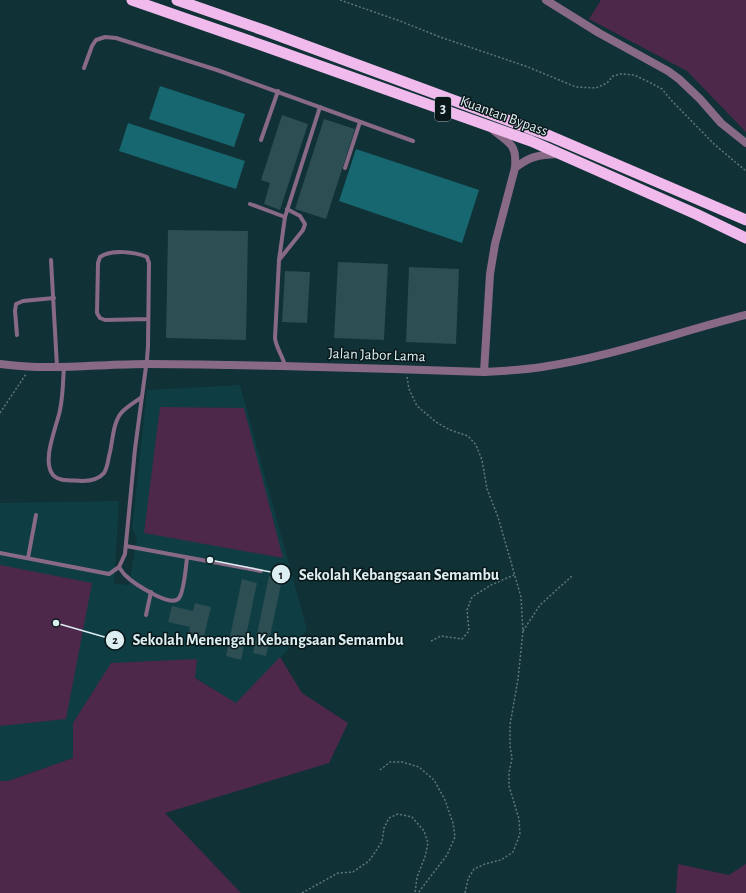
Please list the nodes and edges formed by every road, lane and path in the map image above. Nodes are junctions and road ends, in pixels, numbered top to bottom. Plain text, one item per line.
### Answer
1 (132, 0) edge
2 (177, 0) edge
3 (340, 0) edge
4 (546, 0) edge
5 (554, 0) edge
6 (568, 13) junction
7 (84, 68) dead end
8 (278, 92) junction
9 (320, 107) junction
10 (360, 122) junction
11 (486, 124) junction
12 (261, 140) dead end
13 (413, 141) dead end
14 (746, 143) edge
15 (563, 154) junction
16 (345, 168) dead end
17 (515, 168) junction
18 (746, 171) edge
19 (250, 204) dead end
20 (287, 209) junction
21 (285, 217) junction
22 (746, 220) edge
23 (746, 238) edge
24 (51, 260) dead end
25 (279, 260) junction
26 (54, 298) junction
27 (746, 315) edge
28 (148, 319) junction
29 (17, 335) dead end
30 (0, 364) edge
31 (146, 364) junction
32 (286, 366) junction
33 (30, 367) junction
34 (61, 367) junction
35 (406, 369) junction
36 (484, 372) junction
37 (142, 397) junction
38 (0, 413) edge
39 (36, 515) dead end
40 (126, 546) junction
41 (0, 553) edge
42 (28, 558) junction
43 (187, 558) junction
44 (119, 567) junction
45 (261, 571) dead end
46 (514, 575) junction
47 (572, 576) dead end
48 (150, 592) junction
49 (146, 615) dead end
50 (523, 631) junction
51 (431, 641) dead end
52 (380, 770) dead end
53 (302, 893) edge
54 (415, 893) edge
55 (418, 893) edge
56 (465, 893) edge

1 - 11 highway, Kuantan Bypass / 3
2 - 22 highway, Kuantan Bypass / 3
3 - 18 path
4 - 6 street
5 - 6 lane
6 - 14 street
7 - 8 lane
8 - 9 lane
8 - 12 lane
9 - 10 lane
9 - 20 lane
10 - 13 lane
10 - 16 lane
11 - 15 highway, Kuantan Bypass / 3
11 - 17 street
15 - 17 street
15 - 23 highway, Kuantan Bypass / 3
17 - 36 street
19 - 21 lane
20 - 21 lane
20 - 25 lane
21 - 25 lane
24 - 26 lane
25 - 32 lane
26 - 29 lane
26 - 34 lane
27 - 36 street, Jalan Jabor Lama
28 - 28 lane
28 - 31 lane
30 - 33 street, Jalan Jabor Lama
31 - 32 street, Jalan Jabor Lama
31 - 34 street, Jalan Jabor Lama
31 - 37 lane
32 - 35 street, Jalan Jabor Lama
33 - 34 street, Jalan Jabor Lama
33 - 38 path
34 - 37 lane
35 - 36 street, Jalan Jabor Lama
35 - 46 path
37 - 40 lane
39 - 42 lane
40 - 43 lane
40 - 44 lane
41 - 42 lane
42 - 44 lane
43 - 45 lane
43 - 48 lane
44 - 48 lane
46 - 50 path
46 - 51 path
47 - 50 path
48 - 49 lane
50 - 56 path
52 - 55 path
53 - 54 path

